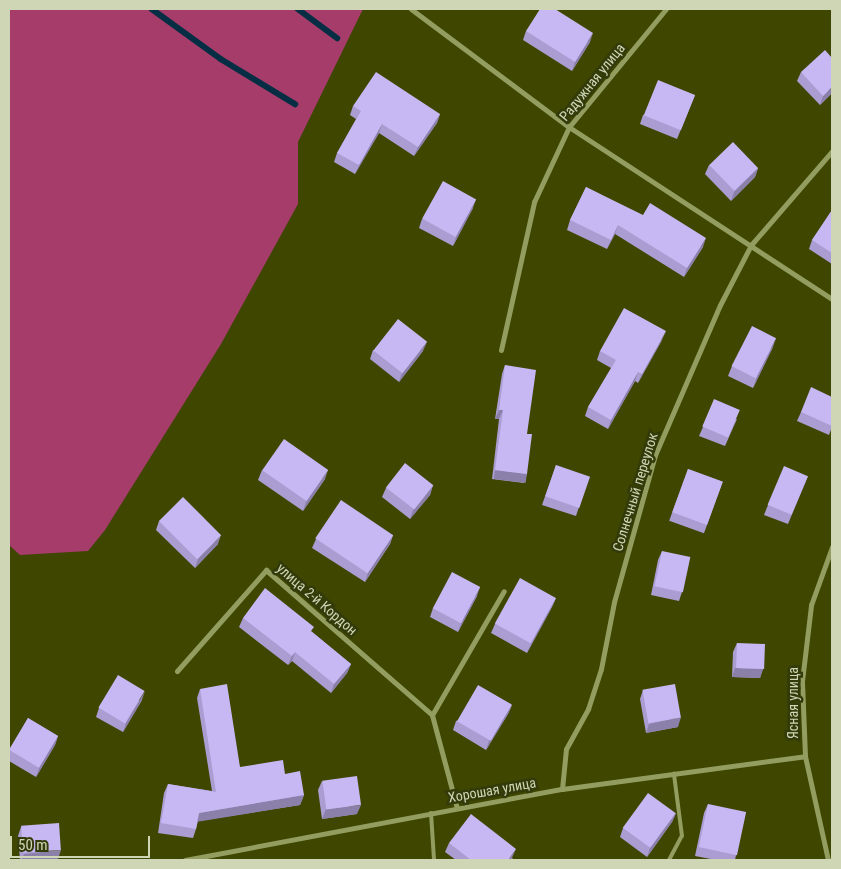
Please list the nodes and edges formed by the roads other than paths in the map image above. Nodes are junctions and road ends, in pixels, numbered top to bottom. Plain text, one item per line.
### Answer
1 (666, 9) edge
2 (411, 10) edge
3 (569, 126) junction
4 (832, 151) edge
5 (751, 245) junction
6 (832, 299) edge
7 (501, 350) dead end
8 (832, 547) edge
9 (504, 590) dead end
10 (177, 671) dead end
11 (432, 715) junction
12 (805, 756) junction
13 (674, 774) junction
14 (562, 789) junction
15 (457, 808) junction
16 (431, 812) junction
17 (185, 860) edge
18 (434, 860) edge
19 (669, 860) edge
20 (828, 860) edge

1 - 3 street, Радужная улица
2 - 3 street
3 - 5 street
3 - 7 street, Радужная улица
4 - 5 street, Солнечный переулок
5 - 6 street
5 - 14 street, Солнечный переулок
8 - 12 street, Ясная улица
9 - 11 street
10 - 11 street, улица 2-й Кордон
11 - 15 street
12 - 13 street, Хорошая улица
12 - 20 street, Ясная улица
13 - 14 street, Хорошая улица
13 - 19 lane
14 - 15 street, Хорошая улица
15 - 16 street, Хорошая улица
16 - 17 street, Хорошая улица
16 - 18 lane

